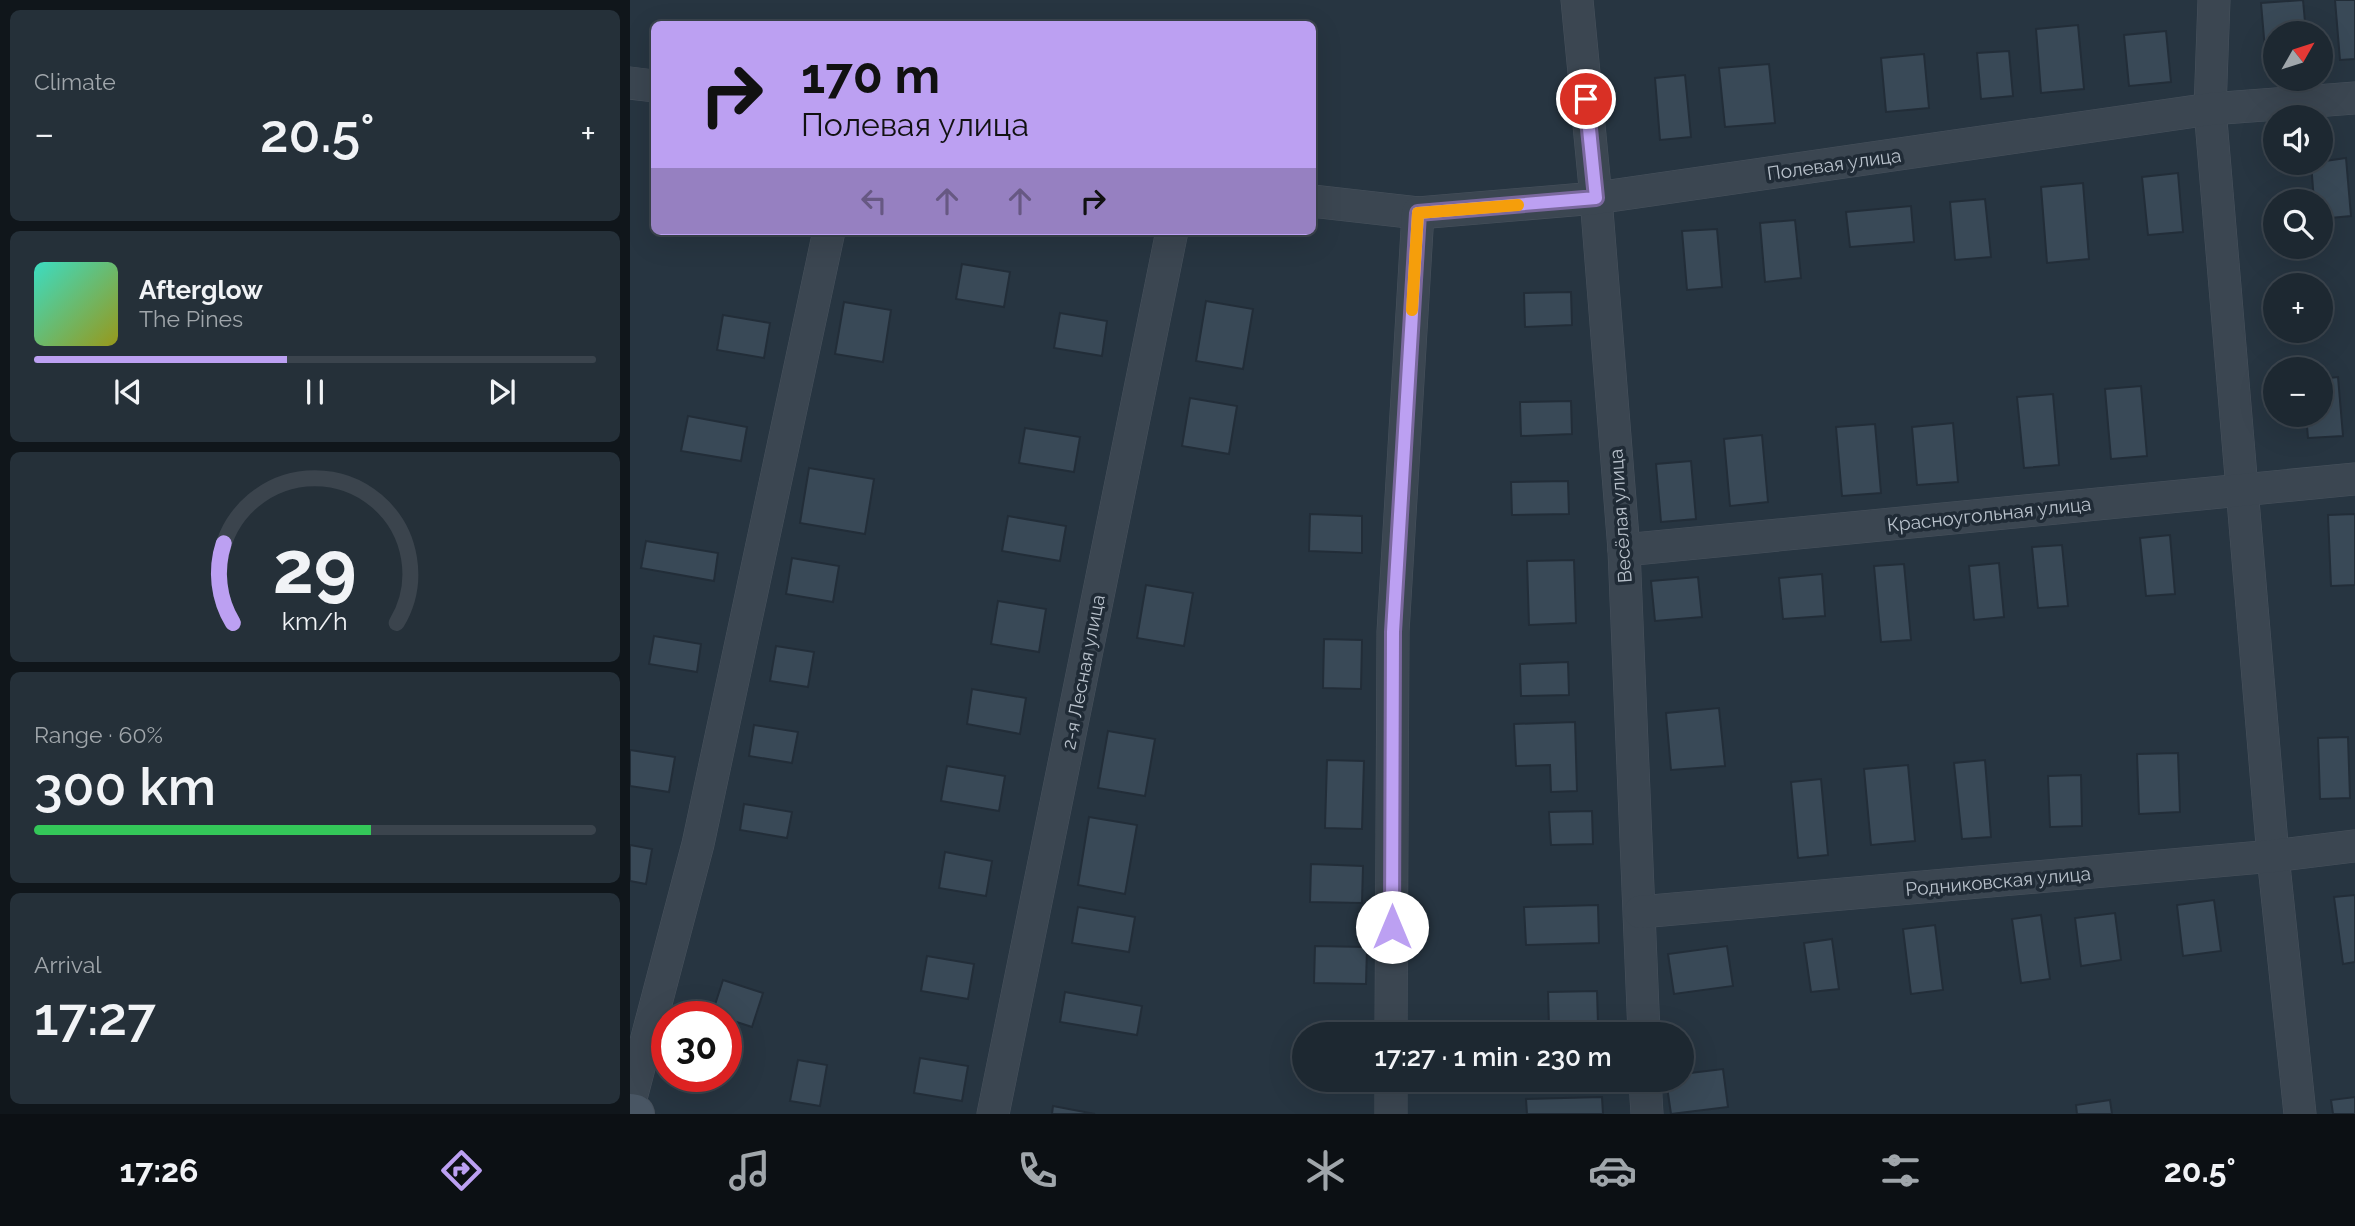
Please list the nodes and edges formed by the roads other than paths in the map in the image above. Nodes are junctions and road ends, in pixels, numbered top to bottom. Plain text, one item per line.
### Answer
1 (1577, 0) edge
2 (2214, 0) edge
3 (630, 83) edge
4 (651, 86) edge
5 (2355, 98) edge
6 (2210, 109) junction
7 (1596, 198) junction
8 (1316, 201) edge
9 (1418, 213) junction
10 (828, 235) edge
11 (1171, 235) edge
12 (2355, 479) edge
13 (2242, 489) junction
14 (1624, 550) junction
15 (2355, 846) edge
16 (2273, 856) junction
17 (1640, 912) junction
18 (1391, 1022) edge
19 (1644, 1022) edge
20 (1391, 1092) edge
21 (1646, 1092) edge
22 (630, 1102) edge
23 (993, 1114) edge
24 (1391, 1114) edge
25 (1647, 1114) edge
26 (2300, 1114) edge

1 - 7 street, Весёлая улица
2 - 6 street
3 - 4 street
5 - 6 street, Полевая улица
6 - 7 street, Полевая улица
6 - 13 street
7 - 9 street, Полевая улица
7 - 14 street, Весёлая улица
8 - 9 street, Полевая улица
9 - 18 street
10 - 22 street
11 - 23 street, 2-я Лесная улица
12 - 13 street, Красноугольная улица
13 - 14 street, Красноугольная улица
13 - 16 street
14 - 17 street, Весёлая улица
15 - 16 street, Родниковская улица
16 - 17 street, Родниковская улица
16 - 26 street
17 - 19 street, Весёлая улица
20 - 24 street
21 - 25 street

